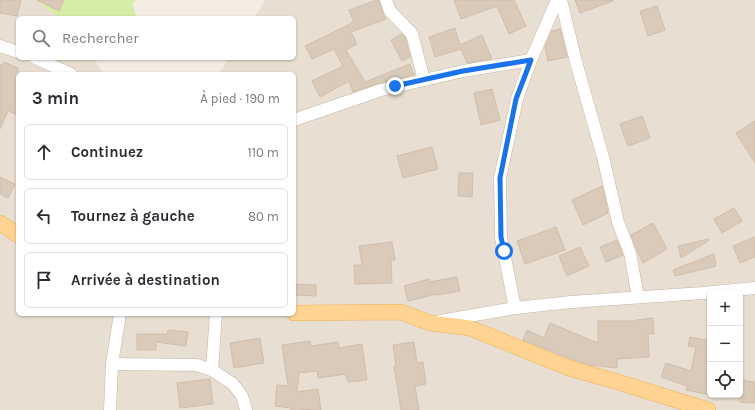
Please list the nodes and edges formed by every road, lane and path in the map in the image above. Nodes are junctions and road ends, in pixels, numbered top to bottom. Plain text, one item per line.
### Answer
1 (386, 0) edge
2 (557, 0) edge
3 (561, 0) edge
4 (0, 46) edge
5 (16, 51) edge
6 (40, 60) edge
7 (531, 60) junction
8 (66, 72) edge
9 (424, 80) junction
10 (296, 119) edge
11 (0, 223) edge
12 (16, 233) edge
13 (755, 288) edge
14 (638, 297) junction
15 (515, 308) junction
16 (296, 313) edge
17 (120, 316) edge
18 (216, 316) edge
19 (430, 323) junction
20 (112, 364) junction
21 (212, 370) junction
22 (110, 410) edge
23 (246, 410) edge
24 (708, 410) edge

1 - 9 street
2 - 7 street
3 - 14 street
4 - 5 street
6 - 8 street
7 - 9 street
7 - 15 street
9 - 10 street
11 - 12 main road
13 - 14 street
14 - 15 street
15 - 19 street
16 - 19 main road
17 - 20 street
18 - 21 street
19 - 24 main road
20 - 21 street
20 - 22 street
21 - 23 street

